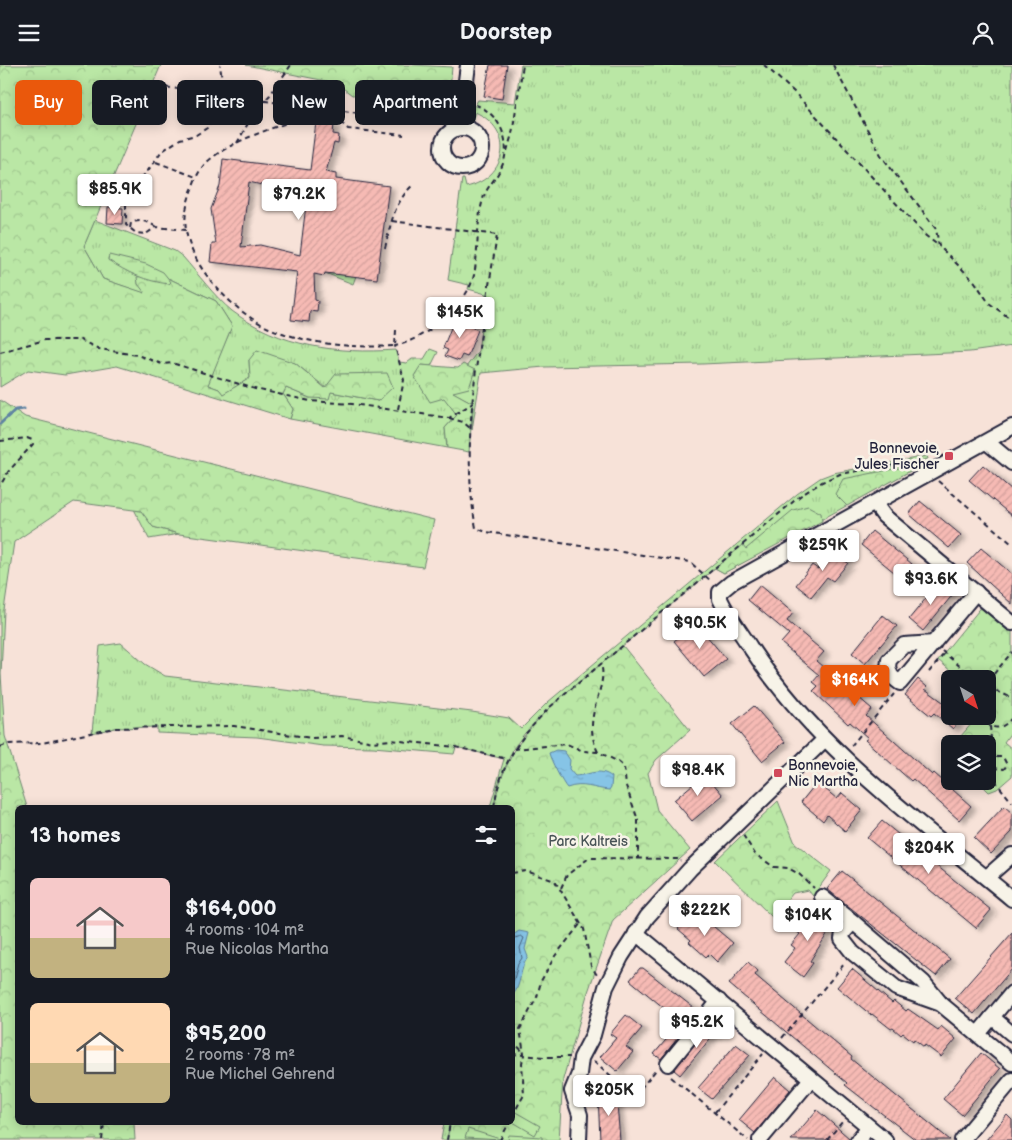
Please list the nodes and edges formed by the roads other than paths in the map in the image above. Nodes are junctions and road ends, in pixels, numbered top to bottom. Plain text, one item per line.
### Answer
1 (468, 65) edge
2 (460, 128) dead end
3 (1012, 427) edge
4 (988, 443) junction
5 (1012, 463) edge
6 (875, 504) junction
7 (976, 593) junction
8 (1012, 623) edge
9 (934, 643) junction
10 (824, 740) junction
11 (1012, 855) edge
12 (986, 877) junction
13 (822, 897) road end
14 (1012, 899) edge
15 (853, 922) junction
16 (636, 933) junction
17 (1012, 993) edge
18 (718, 1001) junction
19 (942, 1004) junction
20 (992, 1017) junction
21 (978, 1034) junction
22 (1012, 1034) edge
23 (1012, 1063) edge
24 (666, 1069) road end
25 (812, 1079) junction
26 (1012, 1080) edge
27 (869, 1127) junction
28 (579, 1140) edge
29 (760, 1140) edge
30 (858, 1140) edge
31 (885, 1140) edge
32 (962, 1140) edge

1 - 2 street
3 - 4 street
4 - 5 street
4 - 6 street
6 - 7 street
6 - 10 street
7 - 8 street
7 - 9 street
9 - 9 street
10 - 12 street
10 - 16 street
11 - 12 street
12 - 14 street
13 - 15 street
15 - 19 street
15 - 19 street
16 - 18 street
16 - 28 street
17 - 20 street
18 - 24 street
18 - 25 street
19 - 21 street
20 - 21 street
20 - 22 street
21 - 23 street
25 - 27 street
25 - 29 street
26 - 32 street
27 - 30 street
27 - 31 street

